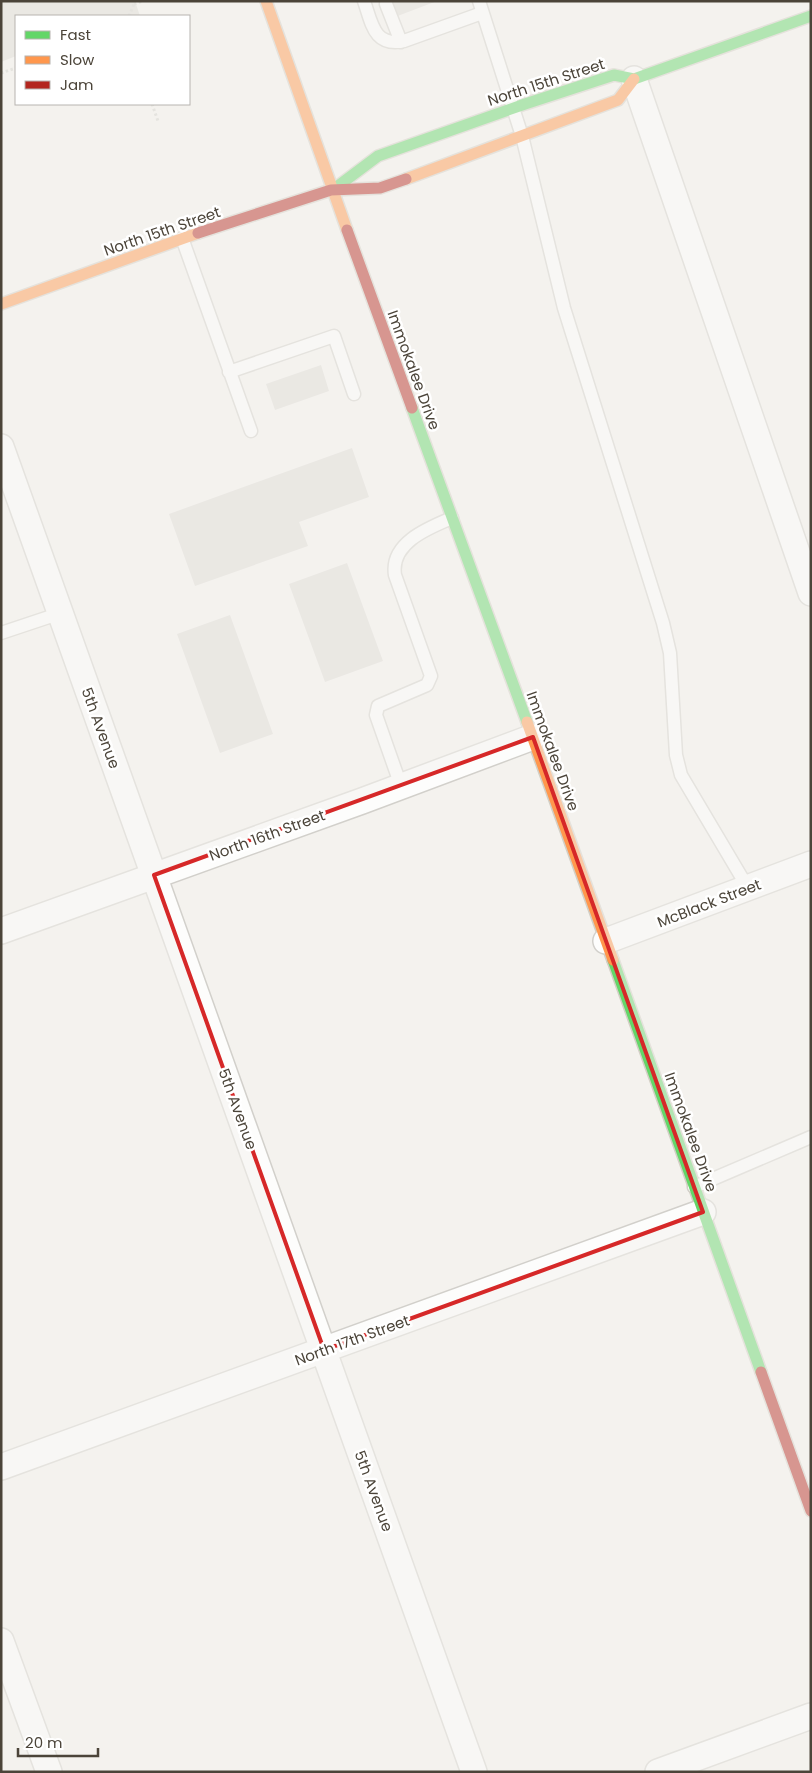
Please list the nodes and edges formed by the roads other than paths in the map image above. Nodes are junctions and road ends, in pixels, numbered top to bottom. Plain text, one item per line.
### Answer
1 (266, 1) edge
2 (364, 1) edge
3 (386, 4) dead end
4 (480, 7) edge
5 (810, 20) edge
6 (401, 42) junction
7 (634, 79) junction
8 (512, 108) junction
9 (522, 136) junction
10 (334, 189) junction
11 (182, 238) junction
12 (1, 304) edge
13 (229, 372) junction
14 (354, 394) dead end
15 (250, 431) dead end
16 (1, 447) edge
17 (452, 518) junction
18 (811, 593) edge
19 (61, 613) junction
20 (1, 633) edge
21 (533, 737) junction
22 (401, 786) junction
23 (811, 864) edge
24 (154, 875) junction
25 (748, 888) junction
26 (1, 931) edge
27 (606, 942) junction
28 (811, 1137) edge
29 (694, 1187) junction
30 (703, 1212) junction
31 (324, 1350) junction
32 (1, 1467) edge
33 (811, 1511) edge
34 (1, 1640) edge
35 (811, 1716) edge
36 (49, 1772) edge
37 (474, 1772) edge
38 (658, 1772) edge

1 - 10 main road, Immokalee Drive
2 - 6 lane
3 - 6 lane
4 - 6 lane
4 - 8 lane
5 - 7 main road, North 15th Street
7 - 8 main road, North 15th Street
7 - 9 main road, North 15th Street
7 - 18 street
8 - 9 lane
8 - 10 main road, North 15th Street
9 - 10 main road, North 15th Street
9 - 25 lane
10 - 11 main road, North 15th Street
10 - 17 main road, Immokalee Drive
11 - 12 main road, North 15th Street
11 - 13 lane
13 - 14 lane
13 - 15 lane
16 - 19 street, 5th Avenue
17 - 21 main road, Immokalee Drive
17 - 22 lane
19 - 20 lane
19 - 24 street, 5th Avenue
21 - 22 street, North 16th Street
21 - 27 main road, Immokalee Drive
22 - 24 street, North 16th Street
23 - 25 street, McBlack Street
24 - 26 street, North 16th Street
24 - 31 street, 5th Avenue
25 - 27 street, McBlack Street
27 - 29 main road, Immokalee Drive
28 - 29 lane
29 - 30 main road, Immokalee Drive
30 - 31 street, North 17th Street
30 - 33 main road, Immokalee Drive
31 - 32 street, North 17th Street
31 - 37 street, 5th Avenue
34 - 36 street
35 - 38 street

